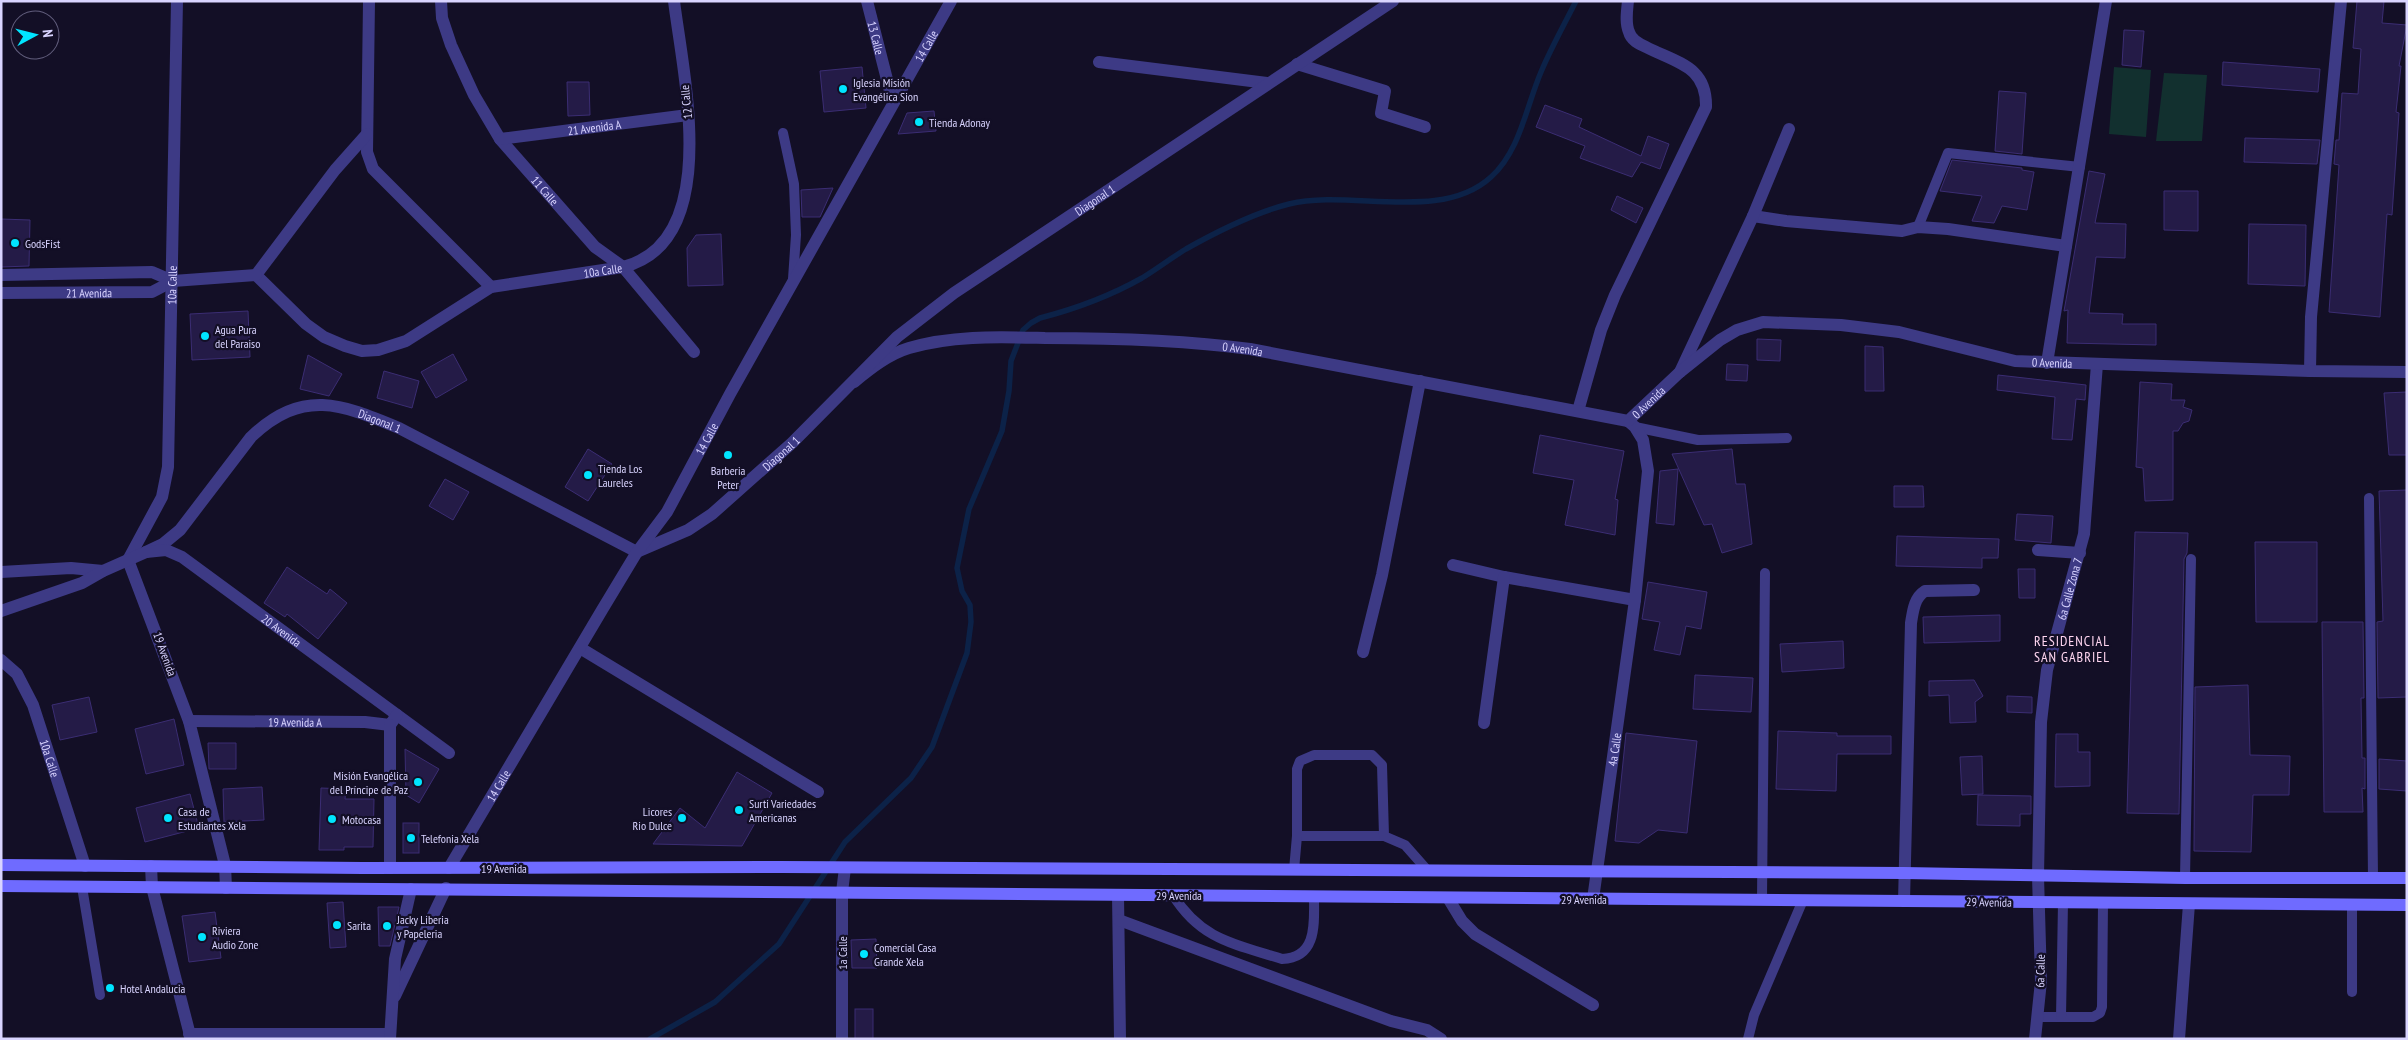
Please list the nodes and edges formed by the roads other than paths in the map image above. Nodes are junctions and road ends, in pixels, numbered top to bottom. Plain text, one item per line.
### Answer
1 (177, 1) edge
2 (369, 1) edge
3 (441, 1) edge
4 (674, 1) edge
5 (867, 1) edge
6 (951, 1) edge
7 (1628, 1) edge
8 (2106, 1) edge
9 (2341, 1) edge
10 (1389, 2) edge
11 (1099, 62) dead end
12 (1297, 64) junction
13 (1267, 83) junction
14 (894, 103) junction
15 (688, 115) junction
16 (1426, 127) dead end
17 (1789, 129) dead end
18 (783, 133) dead end
19 (367, 134) junction
20 (500, 139) junction
21 (2080, 167) junction
22 (684, 202) joint
23 (1753, 216) junction
24 (1918, 227) junction
25 (2066, 246) junction
26 (623, 267) junction
27 (1, 275) edge
28 (256, 275) junction
29 (173, 281) junction
30 (793, 283) junction
31 (491, 287) junction
32 (1, 293) edge
33 (694, 352) dead end
34 (2047, 363) junction
35 (2097, 364) junction
36 (2310, 371) junction
37 (1680, 372) junction
38 (2407, 372) edge
39 (1420, 381) junction
40 (854, 382) junction
41 (1578, 411) junction
42 (1631, 424) junction
43 (1787, 438) dead end
44 (2369, 498) dead end
45 (2038, 550) dead end
46 (146, 552) junction
47 (637, 552) junction
48 (2080, 553) junction
49 (2191, 559) dead end
50 (128, 560) junction
51 (1453, 565) dead end
52 (103, 571) junction
53 (1, 572) edge
54 (1765, 573) dead end
55 (1504, 577) junction
56 (1974, 590) dead end
57 (1635, 600) junction
58 (1, 611) edge
59 (580, 648) junction
60 (1363, 652) dead end
61 (1, 660) edge
62 (394, 720) junction
63 (189, 721) junction
64 (1484, 723) dead end
65 (449, 753) dead end
66 (818, 792) dead end
67 (1297, 836) junction
68 (1384, 836) junction
69 (1, 865) edge
70 (225, 865) junction
71 (85, 866) junction
72 (151, 866) junction
73 (782, 867) joint
74 (842, 867) junction
75 (390, 868) junction
76 (448, 868) junction
77 (1294, 870) junction
78 (1428, 871) junction
79 (1596, 873) junction
80 (1762, 873) junction
81 (1904, 873) junction
82 (2038, 876) junction
83 (2373, 877) junction
84 (2185, 878) junction
85 (2407, 878) edge
86 (1, 886) edge
87 (82, 887) junction
88 (152, 887) junction
89 (226, 888) junction
90 (411, 888) junction
91 (446, 888) junction
92 (761, 891) joint
93 (838, 892) junction
94 (1118, 895) junction
95 (1173, 896) junction
96 (1314, 896) junction
97 (1448, 898) junction
98 (1593, 899) junction
99 (1762, 899) junction
100 (1803, 900) junction
101 (1904, 901) junction
102 (2039, 902) junction
103 (2063, 902) junction
104 (2103, 903) junction
105 (2189, 904) junction
106 (2352, 904) junction
107 (2407, 905) edge
108 (1119, 920) junction
109 (2352, 992) dead end
110 (100, 995) dead end
111 (393, 1000) junction
112 (1594, 1005) dead end
113 (2038, 1017) junction
114 (2062, 1017) junction
115 (190, 1036) edge
116 (390, 1036) edge
117 (842, 1039) edge
118 (1120, 1039) edge
119 (1441, 1039) edge
120 (1748, 1039) edge
121 (2035, 1039) edge
122 (2179, 1039) edge

1 - 29 street, 10a Calle
2 - 19 street
3 - 20 street, 11 Calle
4 - 15 street, 12 Calle
5 - 14 street, 13 Calle
6 - 14 street, 14 Calle
7 - 41 street
8 - 21 street
9 - 36 street
10 - 12 street, Diagonal 1
11 - 13 street
12 - 13 street, Diagonal 1
12 - 16 street
13 - 40 street, Diagonal 1
14 - 30 street, 14 Calle
15 - 20 street, 21 Avenida A
15 - 22 street, 12 Calle
17 - 23 street
18 - 30 lane
19 - 28 street
19 - 31 street
20 - 26 street, 11 Calle
21 - 24 lane
21 - 25 street
22 - 26 street, 10a Calle
23 - 24 street
23 - 37 street
24 - 25 street
25 - 34 street
26 - 31 street, 10a Calle
26 - 33 street, 11 Calle
27 - 29 street, 21 Avenida
28 - 29 street, 21 Avenida
28 - 31 street, 10a Calle
29 - 32 street, 21 Avenida
29 - 50 street, 10a Calle
30 - 47 street, 14 Calle
34 - 35 street, 0 Avenida
34 - 37 street, 0 Avenida
35 - 36 street, 0 Avenida
35 - 48 street, 6a Calle Zona 7
36 - 38 street, 0 Avenida
37 - 42 street, 0 Avenida
39 - 40 street, 0 Avenida
39 - 41 street, 0 Avenida
39 - 60 street
40 - 47 street, Diagonal 1
41 - 42 street, 0 Avenida
42 - 43 lane
42 - 57 street, 4a Calle
44 - 83 lane
45 - 48 street
46 - 47 street, Diagonal 1
46 - 50 street, 20 Avenida
46 - 62 street, 20 Avenida
47 - 59 street, 14 Calle
48 - 82 street, 6a Calle Zona 7
49 - 84 lane
50 - 52 street, 20 Avenida
50 - 63 street, 19 Avenida
51 - 55 street
52 - 53 street, 20 Avenida
52 - 58 street, 20 Avenida
54 - 80 lane
55 - 57 street
55 - 64 street
56 - 81 street
57 - 79 street, 4a Calle
59 - 66 street
59 - 76 street, 14 Calle
61 - 71 street, 10a Calle
62 - 63 street, 19 Avenida A
62 - 65 street, 20 Avenida
62 - 75 street
63 - 70 street, 19 Avenida
67 - 68 lane
67 - 68 lane
67 - 77 lane
68 - 78 lane
69 - 71 main road, 19 Avenida
70 - 72 main road, 19 Avenida
70 - 75 main road, 19 Avenida
70 - 89 street, 19 Avenida
71 - 72 main road, 19 Avenida
72 - 88 street
73 - 74 main road, 29 Avenida
73 - 76 main road, 19 Avenida
74 - 77 main road, 29 Avenida
74 - 93 street, 1a Calle
75 - 76 main road, 19 Avenida
77 - 78 main road, 29 Avenida
78 - 79 main road, 29 Avenida
79 - 80 main road, 29 Avenida
79 - 98 street, 4a Calle
80 - 81 main road, 29 Avenida
80 - 99 lane
81 - 82 main road, 29 Avenida
81 - 101 street
82 - 84 main road, 29 Avenida
82 - 102 street, 6a Calle Zona 7
83 - 84 main road, 29 Avenida
83 - 85 main road, 29 Avenida
86 - 87 main road, 19 Avenida
87 - 88 main road, 19 Avenida
87 - 110 lane
88 - 89 main road, 19 Avenida
88 - 115 street
89 - 90 main road, 19 Avenida
90 - 91 main road, 19 Avenida
90 - 111 street
91 - 92 main road, 19 Avenida
91 - 111 street
92 - 93 main road, 29 Avenida
93 - 94 main road, 29 Avenida
93 - 117 street, 1a Calle
94 - 95 main road, 29 Avenida
94 - 108 street
95 - 96 main road, 29 Avenida
95 - 96 lane
96 - 97 main road, 29 Avenida
97 - 98 main road, 29 Avenida
97 - 112 street
98 - 99 main road, 29 Avenida
99 - 100 main road, 29 Avenida
100 - 101 main road, 29 Avenida
100 - 120 lane
101 - 102 main road, 29 Avenida
102 - 103 main road, 29 Avenida
102 - 113 street, 6a Calle
103 - 104 main road, 29 Avenida
103 - 114 lane
104 - 105 main road, 29 Avenida
104 - 114 lane
105 - 106 main road, 29 Avenida
105 - 122 street
106 - 107 main road, 29 Avenida
106 - 109 lane
108 - 118 street
108 - 119 street
111 - 116 street
113 - 114 lane
113 - 121 street, 6a Calle
115 - 116 street

